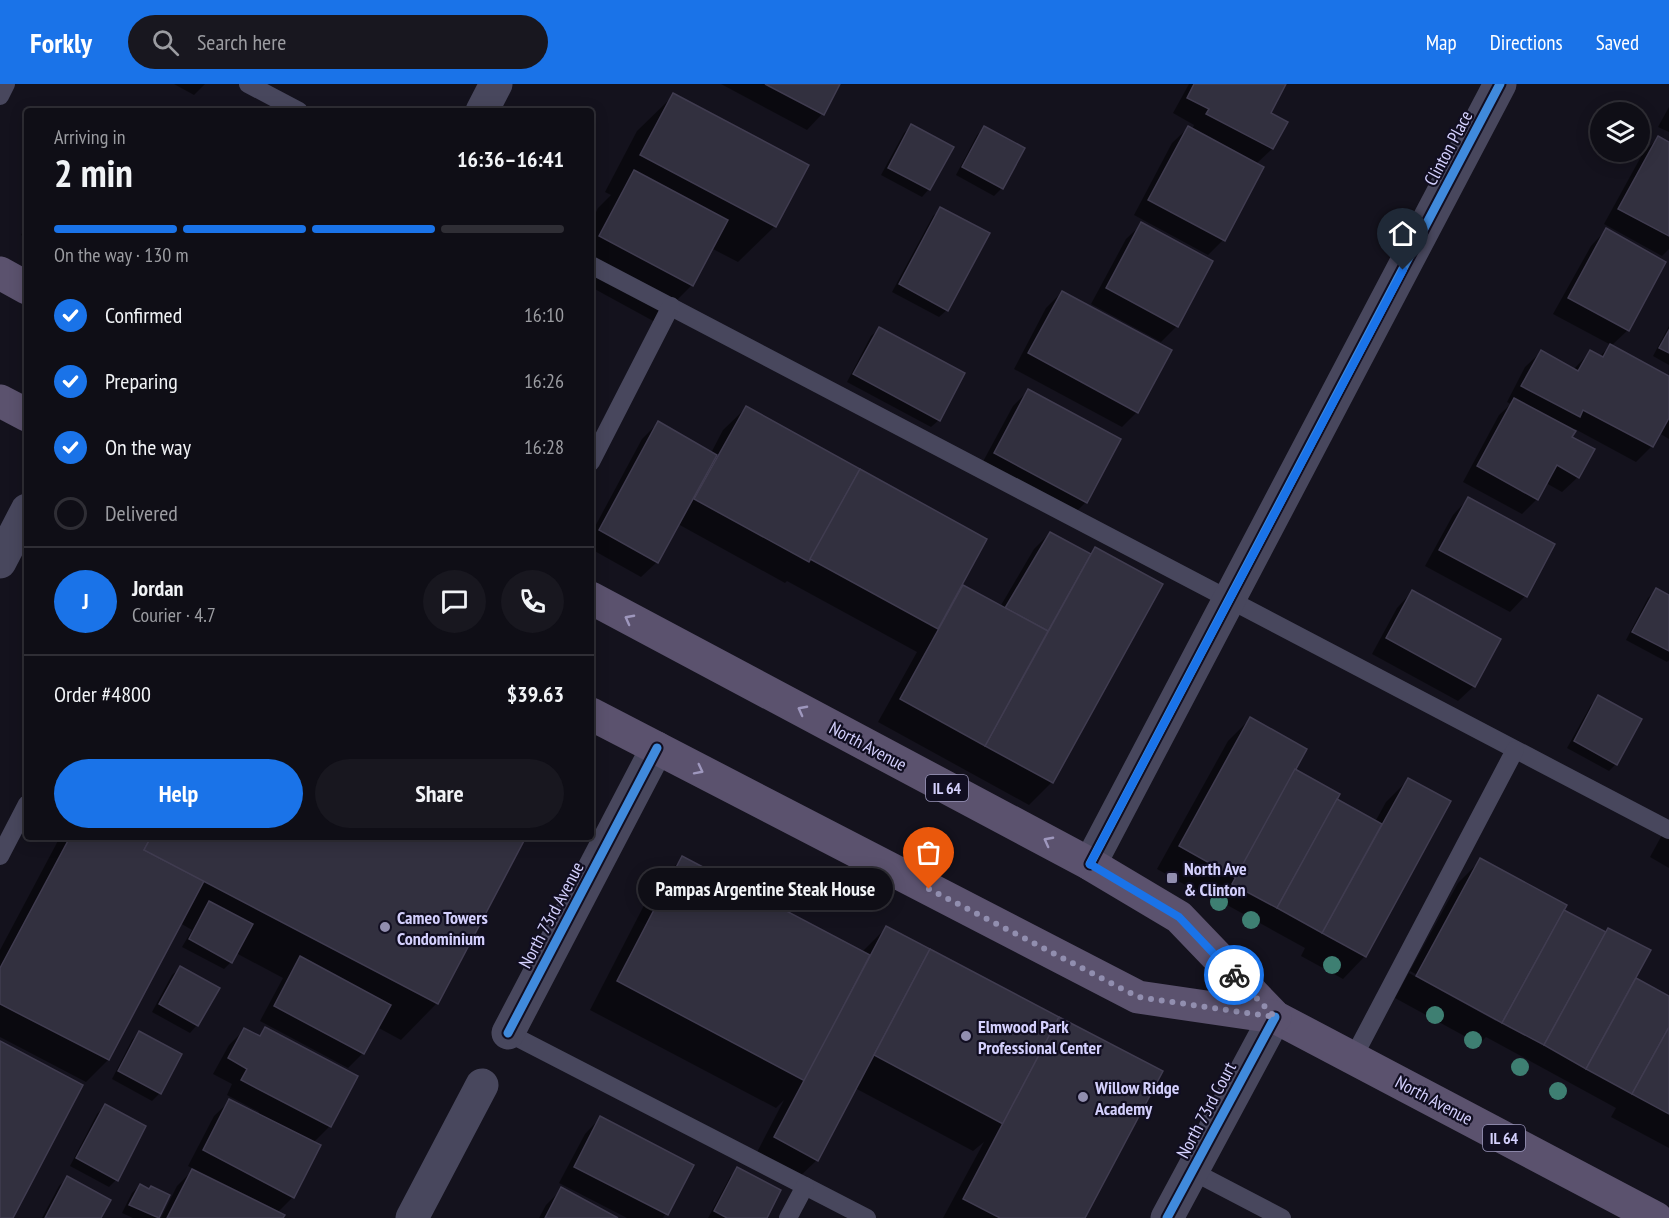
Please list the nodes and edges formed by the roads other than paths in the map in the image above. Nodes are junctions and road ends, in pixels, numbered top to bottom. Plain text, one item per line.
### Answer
1 (6, 84) edge
2 (248, 84) edge
3 (496, 84) edge
4 (1500, 84) edge
5 (0, 96) edge
6 (293, 108) edge
7 (484, 108) edge
8 (594, 267) edge
9 (0, 273) edge
10 (24, 286) edge
11 (670, 306) junction
12 (0, 401) edge
13 (24, 414) edge
14 (594, 456) edge
15 (24, 516) edge
16 (0, 562) edge
17 (594, 600) edge
18 (1230, 600) junction
19 (594, 716) edge
20 (657, 748) junction
21 (1515, 750) junction
22 (24, 810) edge
23 (1667, 823) edge
24 (0, 856) edge
25 (1090, 864) junction
26 (1275, 1017) junction
27 (508, 1033) joint
28 (1353, 1058) junction
29 (483, 1084) dead end
30 (1192, 1171) junction
31 (805, 1186) junction
32 (412, 1218) edge
33 (788, 1218) edge
34 (867, 1218) edge
35 (1167, 1218) edge
36 (1282, 1218) edge
37 (1656, 1218) edge

1 - 5 lane
2 - 6 lane
3 - 7 street
4 - 18 street, Clinton Place
8 - 11 lane
9 - 10 main road
11 - 14 lane
11 - 18 lane
12 - 13 main road
15 - 16 street
25 -> 17 main road, North Avenue / IL 64
18 - 21 lane
18 - 25 street, Clinton Place
19 - 20 main road, North Avenue / IL 64
20 -> 26 main road, North Avenue / IL 64
20 - 27 street, North 73rd Avenue
21 - 23 lane
21 - 28 lane
22 - 24 lane
25 - 26 main road, North Avenue / IL 64
26 - 28 main road, North Avenue / IL 64
26 - 30 street, North 73rd Court
27 - 31 lane
28 - 37 main road, North Avenue / IL 64
29 - 32 street
30 - 35 street, North 73rd Court
30 - 36 lane
31 - 33 lane
31 - 34 lane

